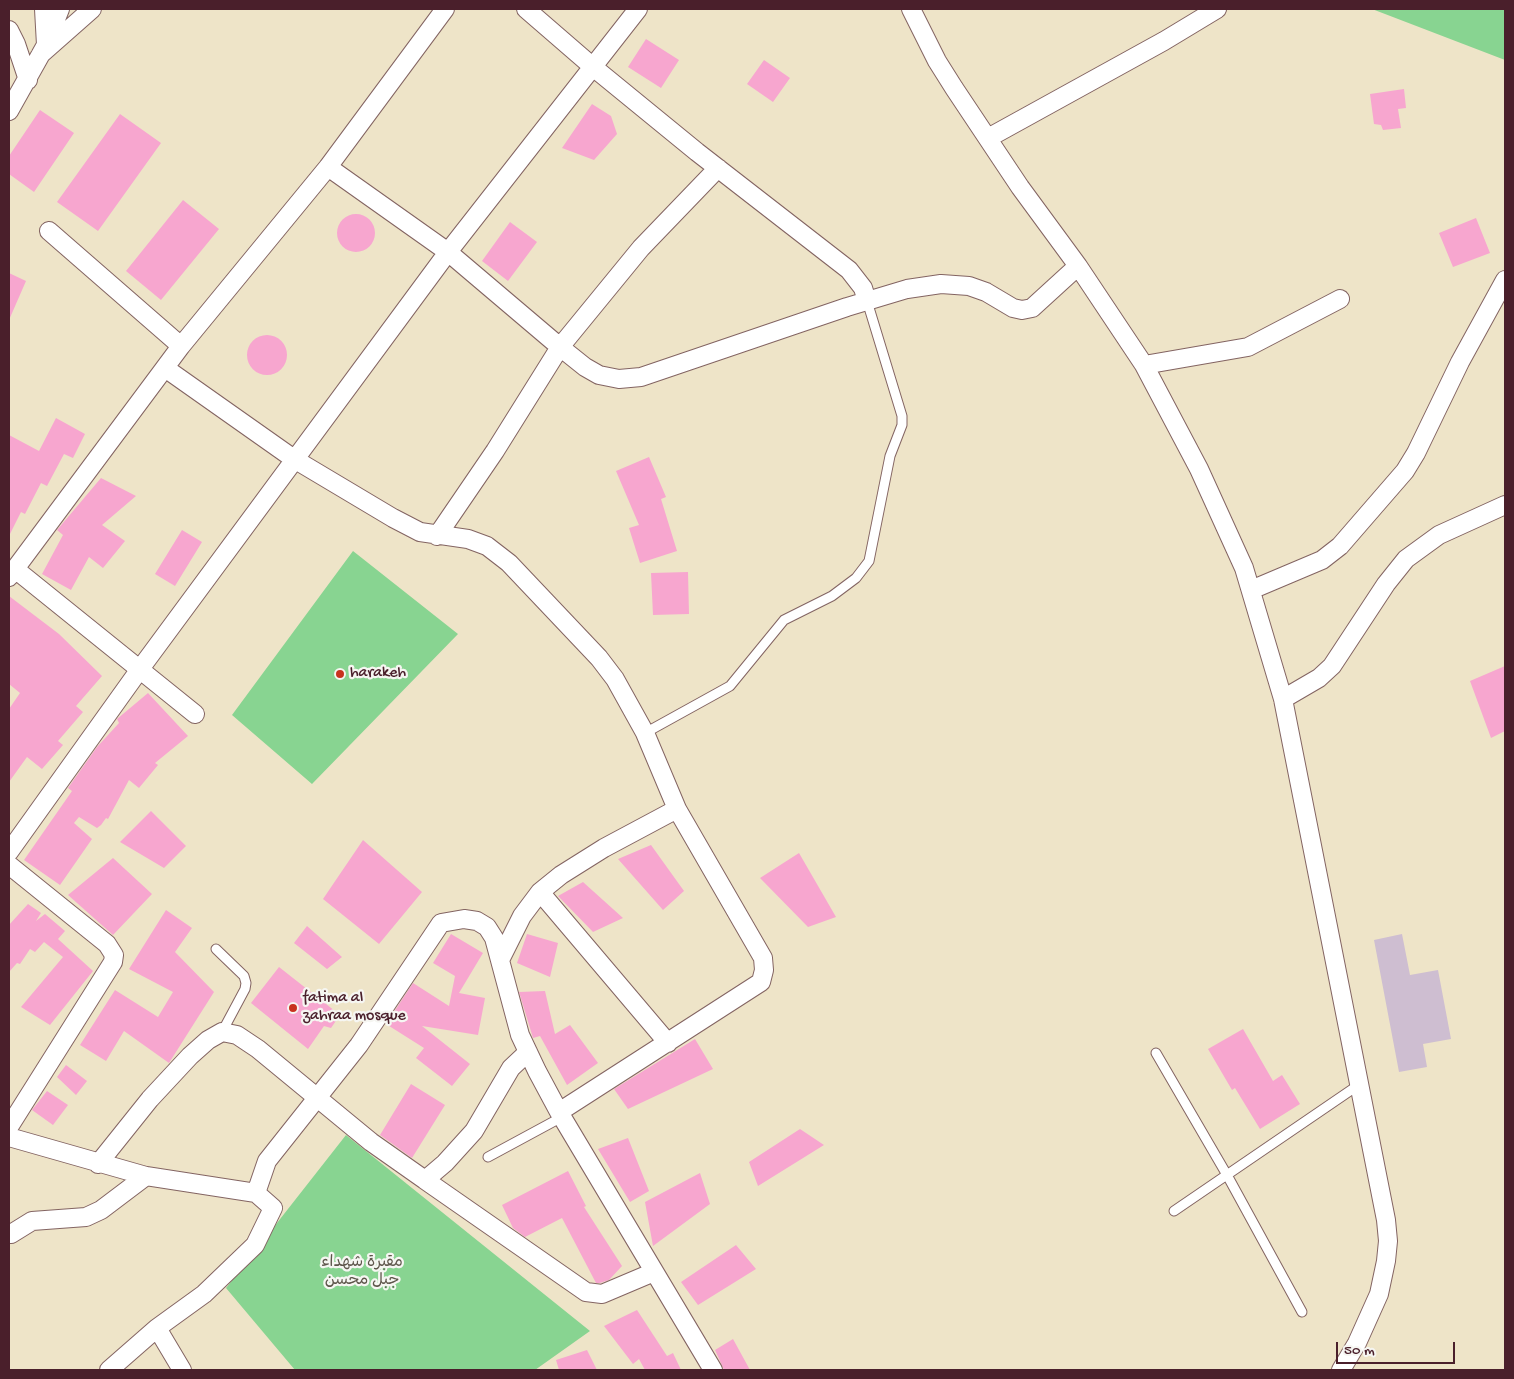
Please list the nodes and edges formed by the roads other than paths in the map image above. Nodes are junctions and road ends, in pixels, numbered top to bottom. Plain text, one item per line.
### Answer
1 (44, 9) edge
2 (60, 9) edge
3 (92, 9) edge
4 (445, 9) edge
5 (526, 9) edge
6 (638, 9) edge
7 (911, 9) edge
8 (1217, 9) edge
9 (9, 30) edge
10 (44, 50) junction
11 (593, 68) junction
12 (28, 80) junction
13 (9, 111) edge
14 (988, 138) junction
15 (328, 167) junction
16 (718, 168) junction
17 (49, 231) dead end
18 (448, 252) junction
19 (1078, 266) junction
20 (1505, 280) edge
21 (1340, 299) dead end
22 (866, 301) junction
23 (181, 346) junction
24 (560, 347) junction
25 (1144, 365) junction
26 (165, 368) junction
27 (294, 459) junction
28 (1505, 504) edge
29 (437, 536) junction
30 (12, 573) edge
31 (1252, 590) junction
32 (140, 669) junction
33 (1282, 699) junction
34 (195, 714) dead end
35 (644, 733) junction
36 (677, 809) junction
37 (9, 852) edge
38 (9, 865) edge
39 (540, 892) junction
40 (216, 949) dead end
41 (501, 958) junction
42 (222, 1032) junction
43 (668, 1042) junction
44 (528, 1052) junction
45 (1156, 1053) dead end
46 (1360, 1084) junction
47 (317, 1099) junction
48 (560, 1115) junction
49 (9, 1127) edge
50 (9, 1137) edge
51 (488, 1156) dead end
52 (98, 1164) junction
53 (1227, 1175) junction
54 (146, 1176) junction
55 (426, 1180) junction
56 (256, 1193) junction
57 (1174, 1211) dead end
58 (10, 1234) dead end
59 (654, 1272) junction
60 (1302, 1312) dead end
61 (157, 1328) junction
62 (109, 1370) edge
63 (182, 1370) edge
64 (713, 1370) edge
65 (1341, 1370) edge

1 - 10 street
2 - 10 street
3 - 10 street
4 - 15 street
5 - 11 street
6 - 11 street
7 - 14 street
8 - 14 street
9 - 12 street
10 - 12 street
11 - 16 street
11 - 18 street
12 - 13 street
14 - 19 street
15 - 18 street
15 - 23 street
16 - 22 street
16 - 24 street
17 - 23 street
18 - 24 street
18 - 27 street
19 - 22 street
19 - 25 street
20 - 31 street
21 - 25 street
22 - 24 street
22 - 35 lane
23 - 26 street
24 - 29 street
25 - 31 street
26 - 27 street
26 - 30 street
27 - 29 street
27 - 32 street
28 - 33 street
29 - 35 street
30 - 32 street
31 - 33 street
32 - 34 street
32 - 37 street
33 - 46 street
35 - 36 street
36 - 39 street
36 - 43 street
38 - 49 street
39 - 41 street
39 - 43 street
40 - 42 lane
41 - 44 street
41 - 47 street
42 - 47 street
42 - 52 street
43 - 48 street
44 - 48 street
44 - 55 street
45 - 53 lane
46 - 53 lane
46 - 65 street
47 - 55 street
47 - 56 street
48 - 51 lane
48 - 59 street
50 - 52 street
52 - 54 street
53 - 57 lane
53 - 60 lane
54 - 56 street
54 - 58 street
55 - 59 street
56 - 61 street
59 - 64 street
61 - 62 street
61 - 63 street

